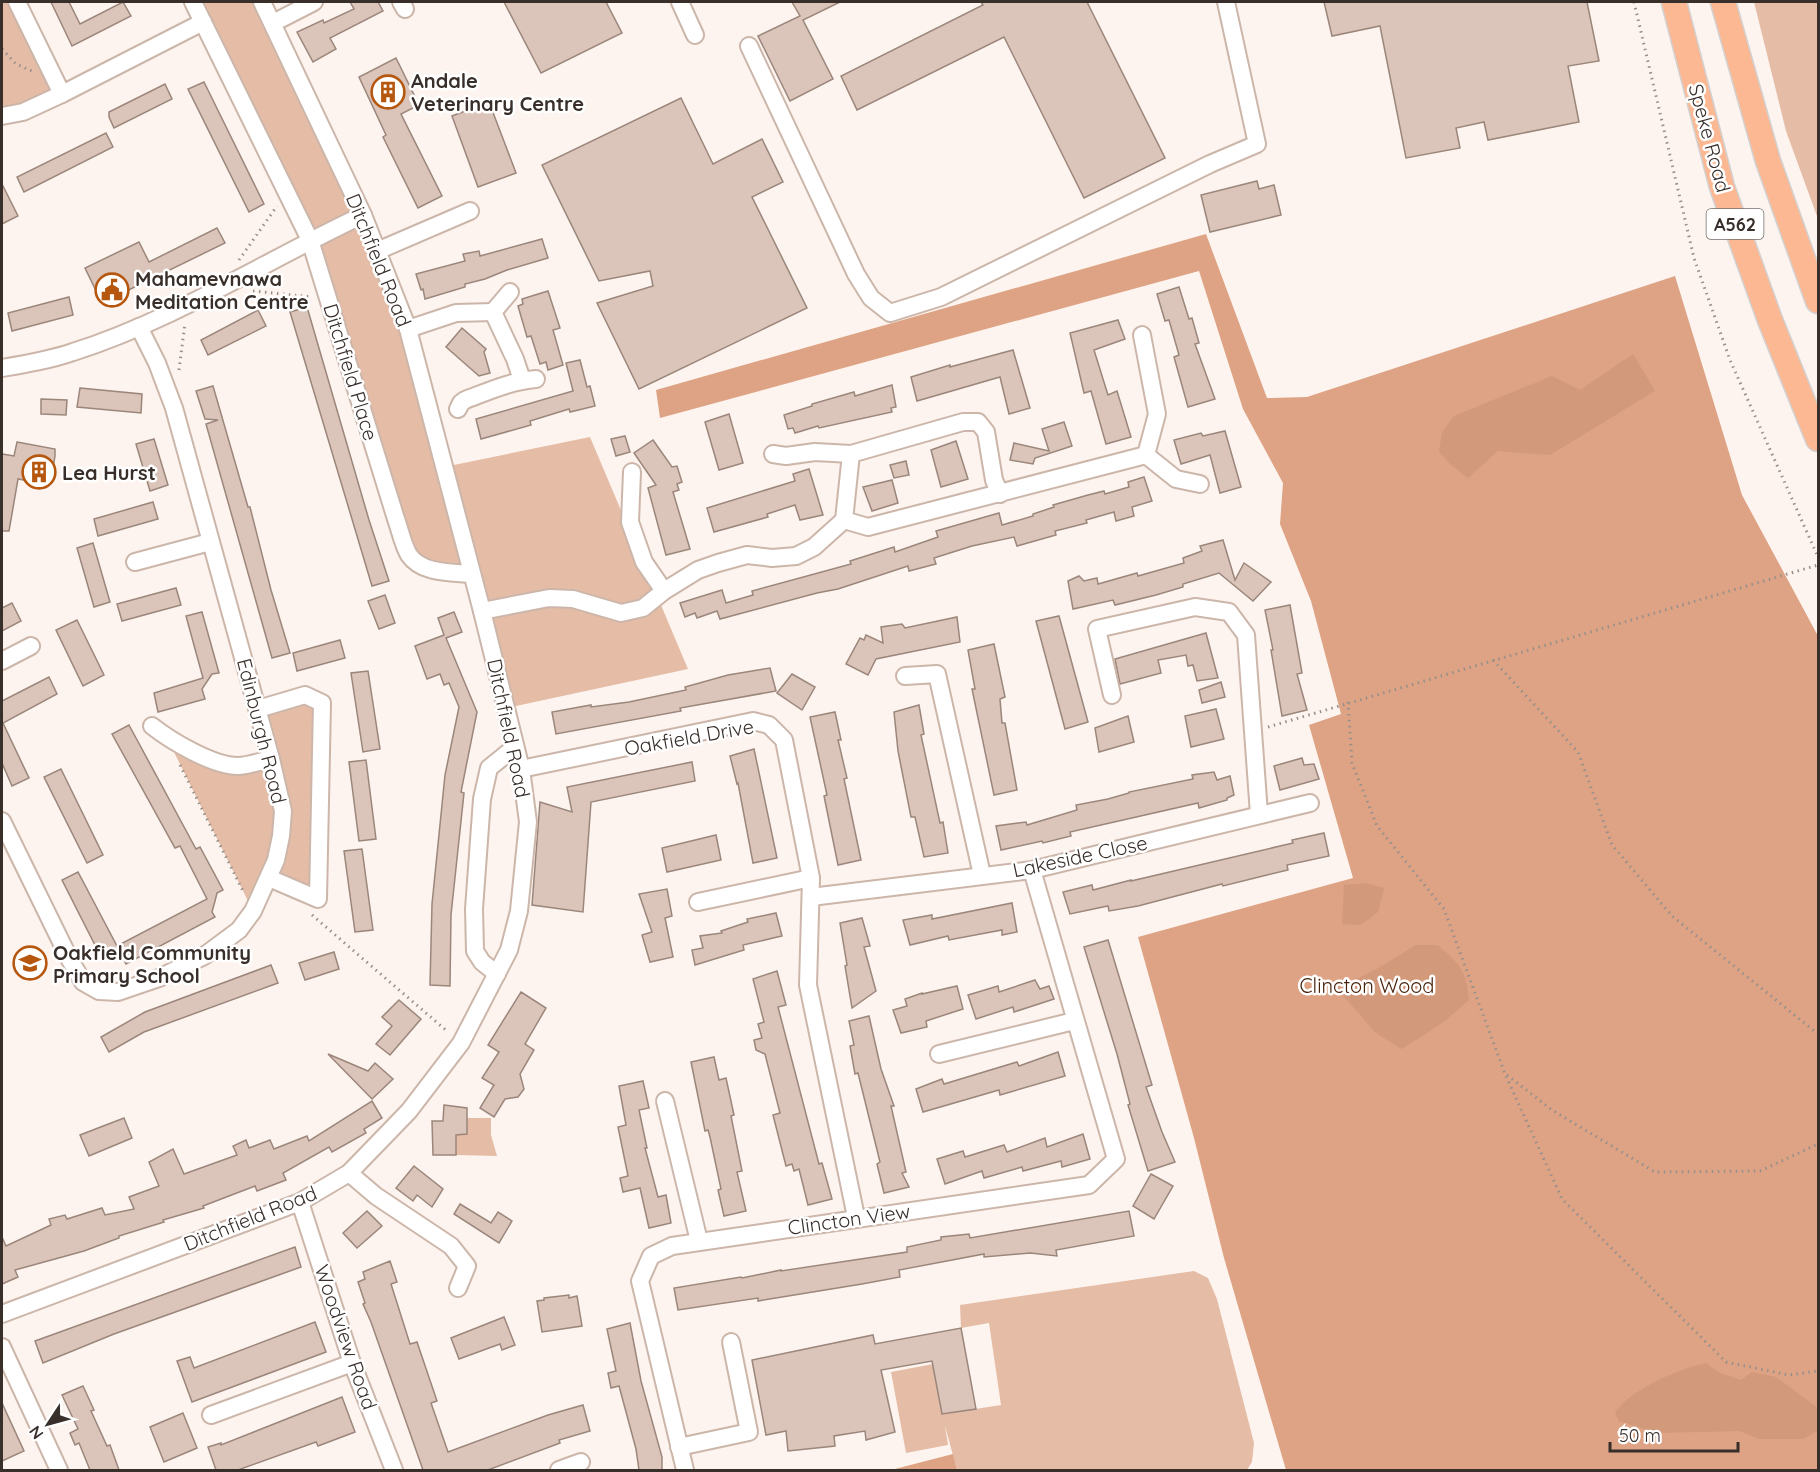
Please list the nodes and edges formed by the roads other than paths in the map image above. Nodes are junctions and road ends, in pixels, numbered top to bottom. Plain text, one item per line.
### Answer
1 (17, 2) edge
2 (193, 2) edge
3 (262, 2) edge
4 (314, 2) edge
5 (680, 2) edge
6 (1226, 2) edge
7 (1674, 2) edge
8 (1723, 2) edge
9 (203, 21) junction
10 (273, 23) junction
11 (695, 35) dead end
12 (749, 46) dead end
13 (62, 94) junction
14 (2, 116) edge
15 (470, 211) dead end
16 (363, 215) junction
17 (310, 240) junction
18 (377, 251) junction
19 (510, 292) dead end
20 (1818, 301) edge
21 (493, 312) junction
22 (139, 327) junction
23 (408, 329) junction
24 (1142, 334) dead end
25 (2, 368) edge
26 (458, 410) dead end
27 (1818, 439) edge
28 (774, 454) dead end
29 (851, 454) junction
30 (1146, 455) junction
31 (632, 472) dead end
32 (1200, 484) dead end
33 (1000, 494) junction
34 (844, 520) junction
35 (210, 542) junction
36 (135, 562) dead end
37 (471, 574) junction
38 (664, 591) junction
39 (482, 611) junction
40 (31, 646) dead end
41 (2, 661) edge
42 (905, 676) dead end
43 (1112, 695) dead end
44 (258, 709) junction
45 (152, 726) dead end
46 (515, 747) junction
47 (271, 759) junction
48 (521, 769) junction
49 (1310, 803) dead end
50 (1259, 814) junction
51 (2, 820) edge
52 (1032, 870) junction
53 (982, 875) junction
54 (269, 878) junction
55 (811, 878) junction
56 (811, 897) junction
57 (698, 902) dead end
58 (497, 974) junction
59 (1074, 1021) junction
60 (939, 1054) dead end
61 (666, 1101) dead end
62 (349, 1173) junction
63 (300, 1202) junction
64 (855, 1217) junction
65 (699, 1241) junction
66 (458, 1288) dead end
67 (2, 1314) edge
68 (731, 1342) dead end
69 (2, 1347) edge
70 (352, 1363) junction
71 (211, 1415) dead end
72 (679, 1447) junction
73 (581, 1462) dead end
74 (59, 1470) edge
75 (394, 1470) edge
76 (559, 1470) edge
77 (685, 1470) edge

1 - 13 street
2 - 9 street, Ditchfield Place
3 - 10 street, Ditchfield Road
4 - 10 street
5 - 11 street
6 - 12 street
7 - 27 highway, Speke Road / A562
8 - 20 highway, A562
9 - 13 street
9 - 17 street, Ditchfield Place
10 - 16 street, Ditchfield Road
13 - 14 street
15 - 18 street
16 - 17 street
16 - 18 street, Ditchfield Road
17 - 22 street
17 - 37 street, Ditchfield Place
18 - 23 street, Ditchfield Road
19 - 21 street
21 - 23 street
21 - 26 street
22 - 25 street
22 - 35 street, Edinburgh Road
23 - 37 street, Ditchfield Road
24 - 30 street
28 - 29 street
29 - 33 street
29 - 34 street
30 - 32 street
30 - 33 street
31 - 38 street
33 - 34 street
34 - 38 street
35 - 36 street
35 - 44 street, Edinburgh Road
37 - 39 street, Ditchfield Road
38 - 39 street
39 - 46 street, Ditchfield Road
40 - 41 street
42 - 53 street
43 - 50 street
44 - 47 street, Edinburgh Road
44 - 54 street
45 - 47 street
46 - 48 street, Ditchfield Road
46 - 58 street
47 - 54 street, Edinburgh Road
48 - 55 street, Oakfield Drive
48 - 58 street, Ditchfield Road
49 - 50 street, Lakeside Close
50 - 52 street, Lakeside Close
51 - 54 street, Edinburgh Road
52 - 53 street, Lakeside Close
52 - 59 street, Clincton View
53 - 56 street, Lakeside Close
55 - 56 street, Oakfield Drive
55 - 57 street
56 - 64 street, Oakfield Drive
58 - 62 street, Ditchfield Road
59 - 60 street
59 - 64 street, Clincton View
61 - 65 street
62 - 63 street, Ditchfield Road
62 - 66 street
63 - 67 street, Ditchfield Road
63 - 70 street, Woodview Road
64 - 65 street, Clincton View
65 - 72 street, Clincton View
68 - 72 street
69 - 74 street
70 - 71 street
70 - 75 street, Woodview Road
72 - 77 street, Clincton View
73 - 76 street

